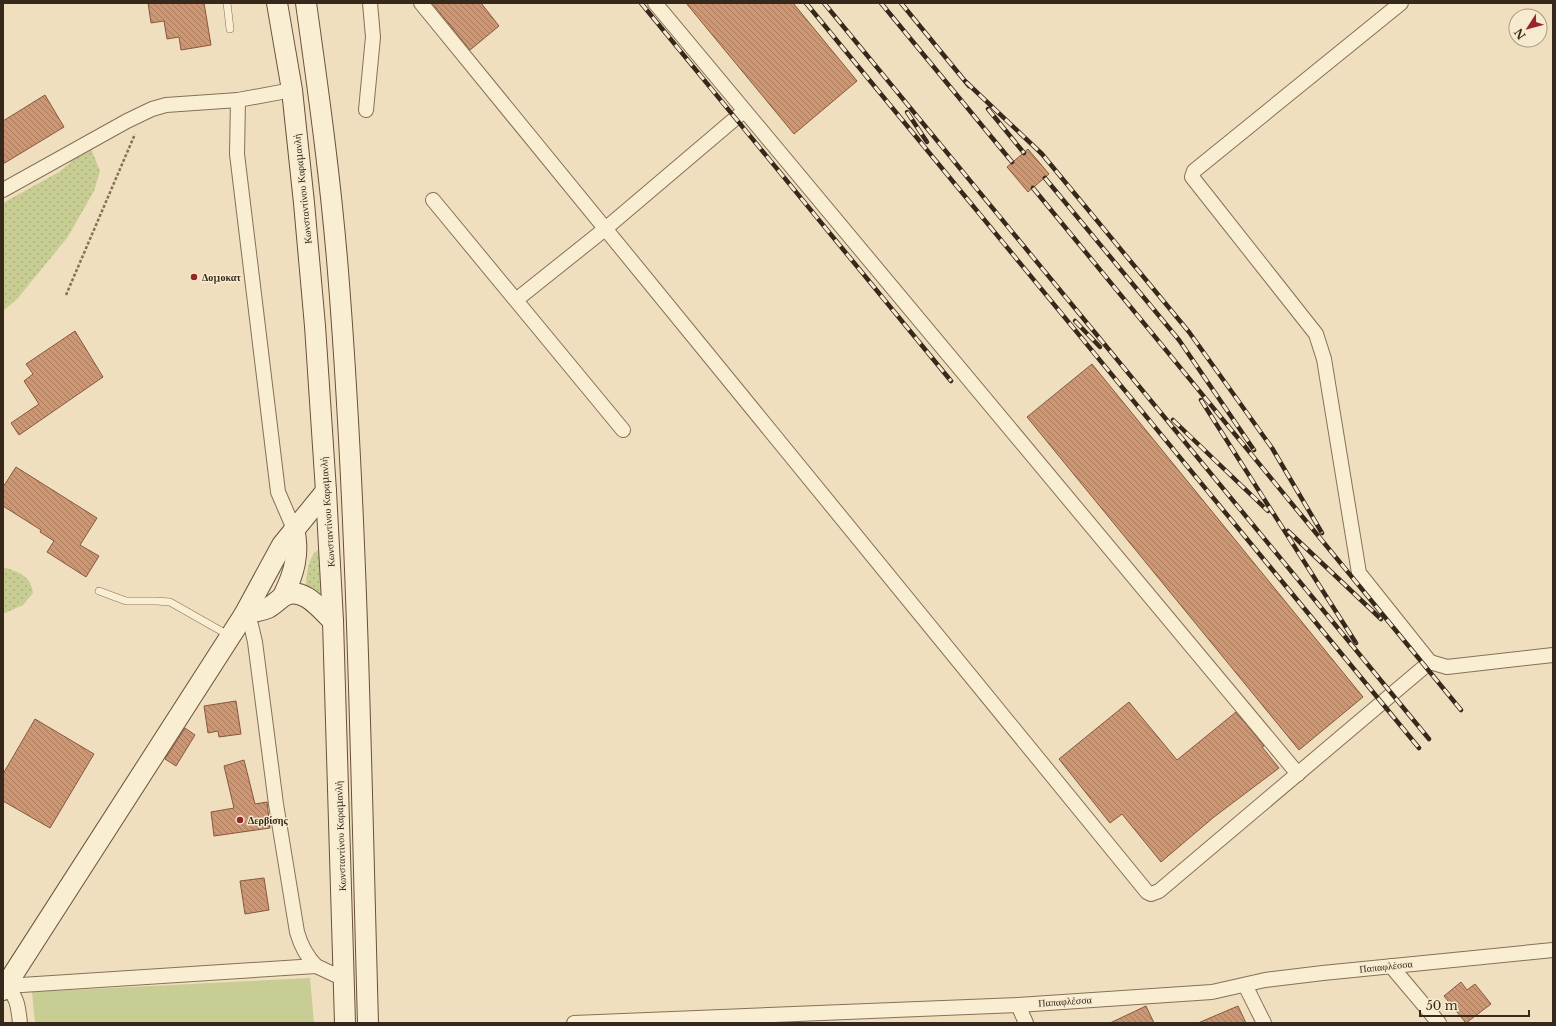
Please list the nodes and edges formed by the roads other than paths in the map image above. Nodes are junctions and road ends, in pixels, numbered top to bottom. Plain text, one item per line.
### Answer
1 (226, 3) edge
2 (278, 3) edge
3 (306, 3) edge
4 (370, 3) edge
5 (420, 3) edge
6 (655, 3) edge
7 (1401, 3) edge
8 (230, 29) dead end
9 (292, 90) junction
10 (238, 100) junction
11 (366, 110) dead end
12 (744, 111) junction
13 (3, 190) edge
14 (433, 200) dead end
15 (605, 229) junction
16 (516, 300) junction
17 (623, 430) dead end
18 (326, 491) junction
19 (294, 529) junction
20 (98, 591) dead end
21 (284, 596) junction
22 (244, 614) junction
23 (333, 621) junction
24 (230, 636) junction
25 (1553, 655) edge
26 (1430, 662) junction
27 (1298, 774) junction
28 (1553, 950) edge
29 (316, 966) junction
30 (1391, 966) junction
31 (344, 979) junction
32 (1245, 985) junction
33 (5, 988) edge
34 (1018, 1004) junction
35 (845, 1017) edge
36 (616, 1022) edge
37 (20, 1023) edge
38 (345, 1023) edge
39 (368, 1023) edge
40 (574, 1023) edge
41 (1026, 1023) edge
42 (1264, 1023) edge
43 (1439, 1023) edge

1 - 8 lane
2 - 9 main road, Κωνσταντίνου Καραμανλή
3 - 39 main road
4 - 11 street
5 - 15 street
6 - 12 street
7 - 26 street
9 - 10 street
9 - 18 main road, Κωνσταντίνου Καραμανλή
10 - 13 street
10 - 19 street
12 - 15 street
12 - 27 street
14 - 16 street
15 - 16 street
15 - 27 street
16 - 17 street
18 - 19 main road
18 - 23 main road, Κωνσταντίνου Καραμανλή
19 - 21 main road
19 - 22 main road
20 - 24 lane
21 - 22 main road
21 - 23 main road
22 - 24 main road
22 - 29 street
23 - 31 main road, Κωνσταντίνου Καραμανλή
24 - 33 main road
25 - 26 street
26 - 27 street
28 - 30 street, Παπαφλέσσα
29 - 31 street
29 - 33 street
30 - 32 street, Παπαφλέσσα
30 - 43 street
31 - 38 main road, Κωνσταντίνου Καραμανλή
32 - 34 street, Παπαφλέσσα
32 - 42 street
33 - 37 street
34 - 35 street, Παπαφλέσσα
34 - 41 street
35 - 36 street, Παπαφλέσσα
36 - 40 street, Παπαφλέσσα

